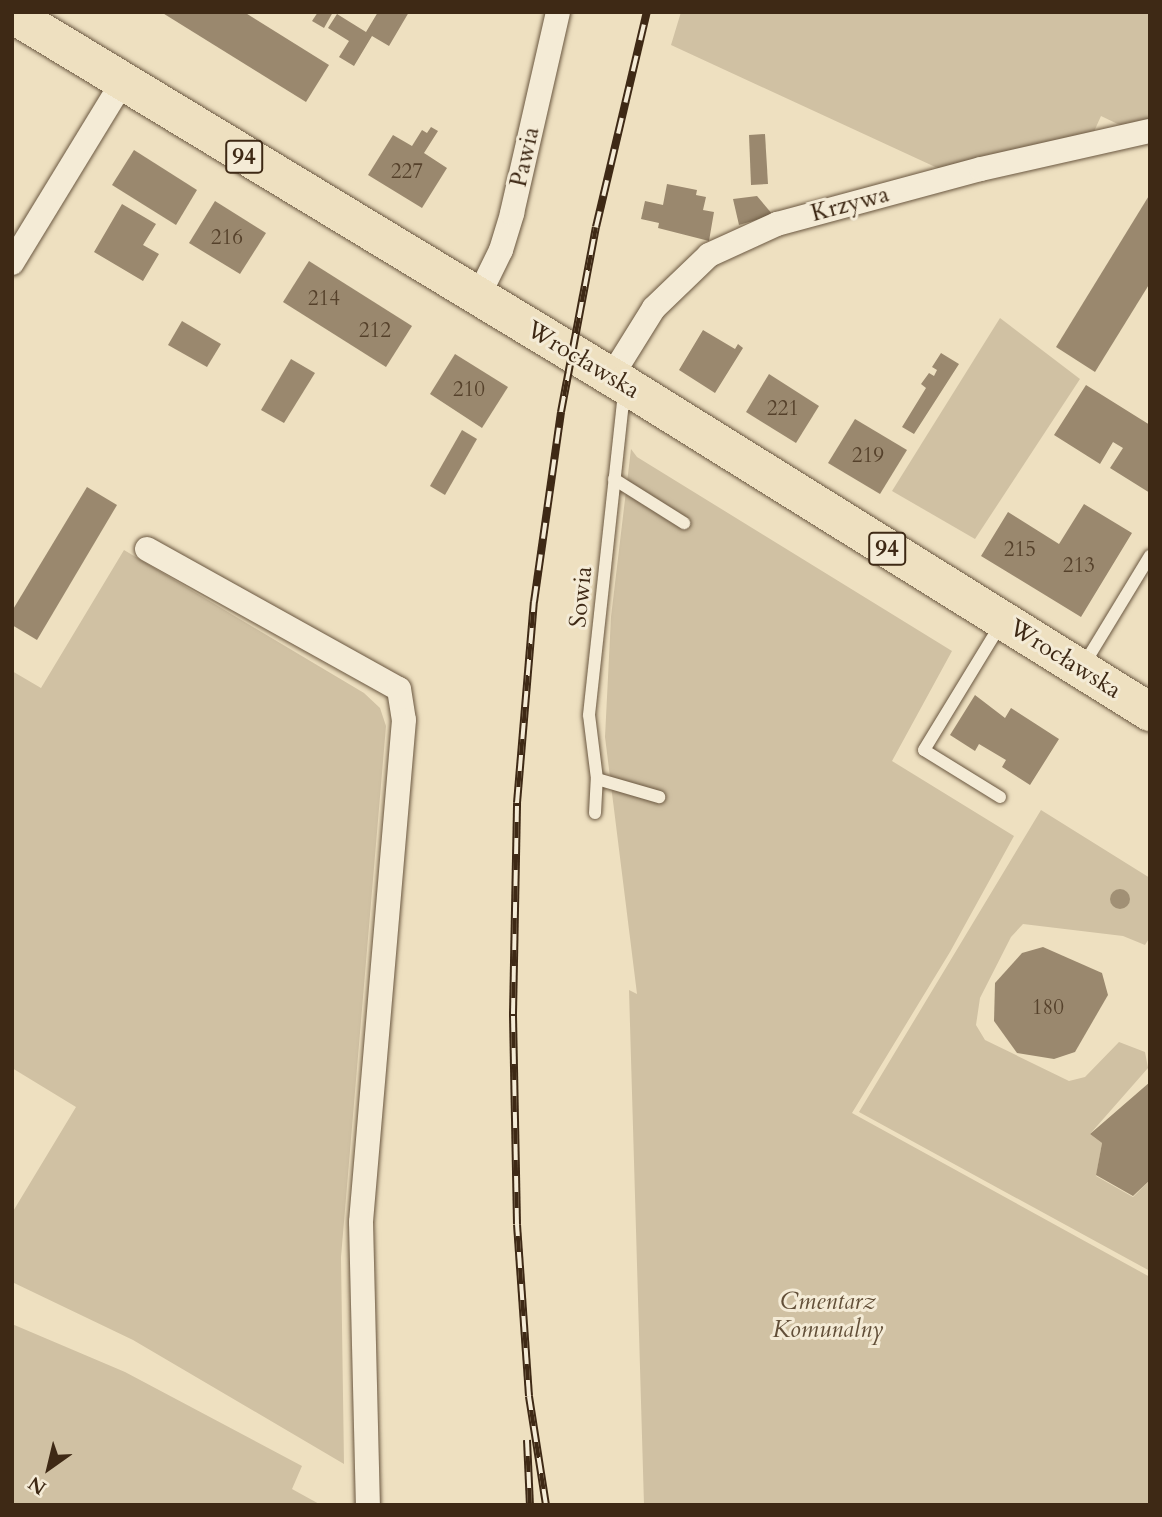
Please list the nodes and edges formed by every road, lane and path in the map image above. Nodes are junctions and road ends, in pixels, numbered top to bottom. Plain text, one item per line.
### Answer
1 (558, 12) edge
2 (34, 19) edge
3 (122, 83) junction
4 (1150, 131) edge
5 (12, 263) edge
6 (478, 296) junction
7 (618, 381) junction
8 (614, 479) junction
9 (684, 523) dead end
10 (147, 549) dead end
11 (1150, 556) edge
12 (1003, 621) junction
13 (1082, 669) junction
14 (1150, 712) edge
15 (597, 779) junction
16 (659, 797) dead end
17 (1000, 797) dead end
18 (595, 813) dead end
19 (368, 1505) edge

1 - 6 street, Pawia
2 - 3 main road, Wrocławska / 94
3 - 5 street
3 - 6 main road, Wrocławska / 94
4 - 7 street, Krzywa
6 - 7 main road, Wrocławska / 94
7 - 8 lane, Sowia
7 - 12 main road, Wrocławska / 94
8 - 9 lane
8 - 15 lane, Sowia
10 - 19 street
11 - 13 lane
12 - 13 main road, Wrocławska / 94
12 - 17 lane
13 - 14 main road, Wrocławska / 94
15 - 16 lane
15 - 18 lane, Sowia

